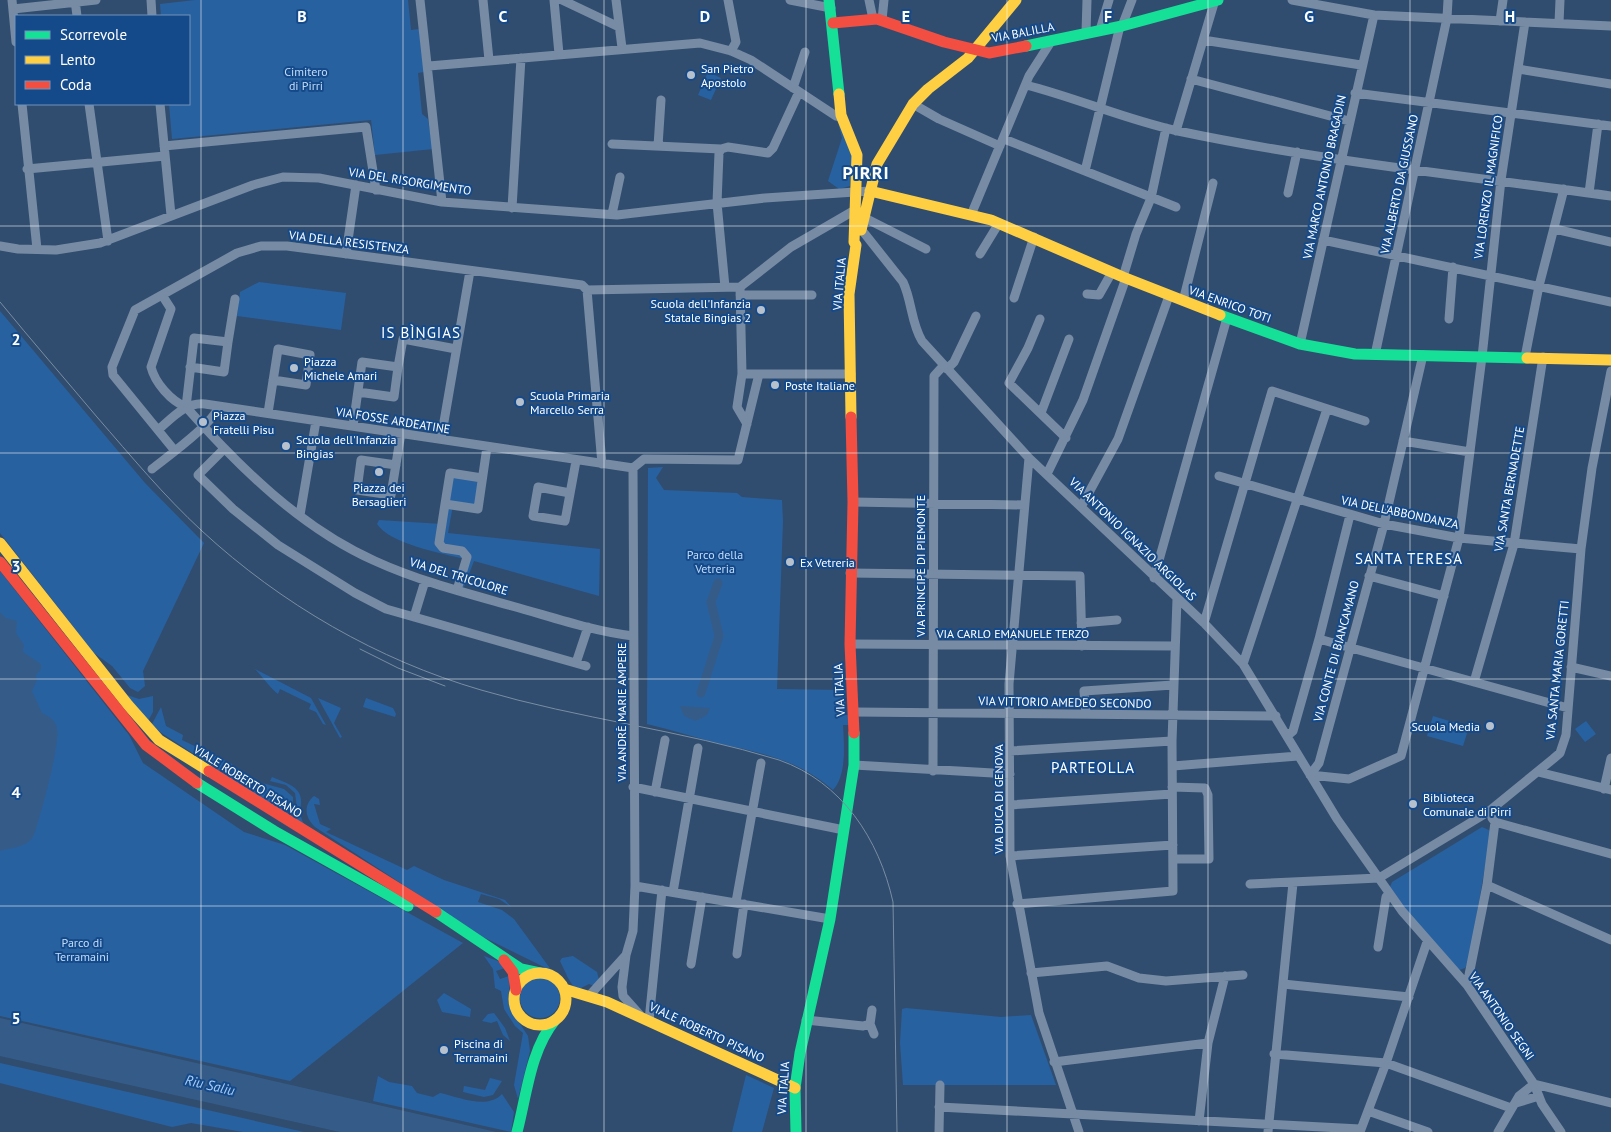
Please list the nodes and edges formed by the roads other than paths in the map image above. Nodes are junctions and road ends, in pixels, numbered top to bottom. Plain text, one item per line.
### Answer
1 (96, 0) edge
2 (151, 0) edge
3 (420, 0) edge
4 (483, 0) edge
5 (554, 0) edge
6 (562, 0) edge
7 (616, 0) edge
8 (728, 0) edge
9 (790, 0) edge
10 (869, 0) edge
11 (884, 0) edge
12 (1016, 0) edge
13 (1087, 0) edge
14 (1109, 0) edge
15 (1132, 0) edge
16 (1216, 0) edge
17 (1292, 0) edge
18 (1448, 0) edge
19 (1504, 0) edge
20 (1560, 0) edge
21 (75, 1) edge
22 (830, 4) edge
23 (13, 5) edge
24 (77, 15) edge
25 (152, 15) edge
26 (1374, 15) junction
27 (1447, 18) junction
28 (877, 20) junction
29 (1500, 21) junction
30 (1525, 22) junction
31 (833, 23) junction
32 (1559, 24) junction
33 (1121, 26) junction
34 (1611, 26) edge
35 (619, 27) junction
36 (15, 30) edge
37 (1100, 30) junction
38 (1086, 33) junction
39 (1052, 40) junction
40 (1203, 40) junction
41 (622, 48) junction
42 (974, 50) junction
43 (731, 51) junction
44 (806, 52) dead end
45 (559, 54) junction
46 (521, 58) junction
47 (489, 60) junction
48 (1361, 65) junction
49 (429, 66) junction
50 (1518, 69) junction
51 (1191, 79) junction
52 (1611, 84) edge
53 (1026, 85) junction
54 (796, 90) junction
55 (1355, 93) junction
56 (661, 100) dead end
57 (1429, 102) junction
58 (913, 104) junction
59 (22, 105) edge
60 (89, 105) edge
61 (160, 105) edge
62 (1099, 107) junction
63 (1511, 113) junction
64 (842, 117) junction
65 (1349, 121) junction
66 (1598, 124) junction
67 (1611, 126) edge
68 (1166, 128) junction
69 (1176, 131) junction
70 (1002, 143) junction
71 (612, 144) dead end
72 (164, 146) junction
73 (658, 146) junction
74 (721, 149) junction
75 (1297, 152) junction
76 (857, 155) junction
77 (165, 156) junction
78 (1341, 158) junction
79 (879, 161) junction
80 (97, 163) junction
81 (27, 169) junction
82 (1414, 169) junction
83 (1085, 171) junction
84 (620, 177) dead end
85 (1500, 180) junction
86 (1213, 183) dead end
87 (356, 186) junction
88 (1564, 189) junction
89 (376, 190) junction
90 (856, 191) junction
91 (870, 191) junction
92 (1589, 192) junction
93 (1288, 193) dead end
94 (1611, 196) edge
95 (1152, 198) junction
96 (442, 202) junction
97 (717, 203) junction
98 (1176, 207) dead end
99 (512, 208) junction
100 (859, 213) junction
101 (612, 214) junction
102 (171, 215) junction
103 (971, 215) junction
104 (999, 223) junction
105 (1555, 229) junction
106 (861, 230) junction
107 (1034, 237) junction
108 (1323, 240) junction
109 (108, 241) junction
110 (1611, 242) edge
111 (0, 246) edge
112 (856, 246) junction
113 (37, 249) junction
114 (926, 249) dead end
115 (346, 254) junction
116 (980, 254) dead end
117 (1397, 257) junction
118 (1453, 268) junction
119 (470, 271) junction
120 (1112, 272) junction
121 (1489, 275) junction
122 (1124, 278) junction
123 (1539, 286) junction
124 (725, 287) junction
125 (587, 290) junction
126 (740, 291) junction
127 (162, 294) junction
128 (1087, 294) dead end
129 (812, 295) dead end
130 (1169, 296) junction
131 (1014, 298) dead end
132 (235, 299) dead end
133 (1183, 301) junction
134 (1611, 302) edge
135 (976, 316) dead end
136 (1227, 318) junction
137 (1040, 319) dead end
138 (1449, 319) dead end
139 (1068, 339) dead end
140 (228, 342) junction
141 (1300, 344) junction
142 (456, 349) junction
143 (1375, 354) junction
144 (1423, 355) junction
145 (1482, 357) junction
146 (1524, 357) junction
147 (1543, 357) junction
148 (1611, 360) edge
149 (190, 367) junction
150 (398, 367) junction
151 (946, 367) junction
152 (1611, 371) edge
153 (742, 374) junction
154 (758, 374) junction
155 (851, 374) junction
156 (273, 380) junction
157 (358, 392) junction
158 (218, 406) junction
159 (186, 407) junction
160 (1327, 409) junction
161 (268, 413) junction
162 (1041, 413) junction
163 (316, 420) junction
164 (1365, 422) dead end
165 (747, 424) junction
166 (203, 426) junction
167 (353, 426) junction
168 (158, 430) junction
169 (400, 433) junction
170 (1066, 438) junction
171 (440, 439) junction
172 (1403, 440) junction
173 (487, 447) junction
174 (224, 449) junction
175 (175, 451) junction
176 (1470, 452) junction
177 (1029, 458) junction
178 (576, 461) junction
179 (602, 464) junction
180 (396, 465) junction
181 (633, 468) junction
182 (152, 469) dead end
183 (1048, 474) junction
184 (1218, 476) dead end
185 (482, 478) junction
186 (1245, 484) junction
187 (570, 492) junction
188 (1298, 499) junction
189 (853, 502) junction
190 (445, 504) junction
191 (933, 504) junction
192 (1024, 505) junction
193 (1081, 507) junction
194 (300, 515) junction
195 (1350, 515) junction
196 (1384, 524) junction
197 (1459, 538) junction
198 (0, 543) edge
199 (1514, 544) junction
200 (1581, 549) junction
201 (0, 562) edge
202 (933, 572) junction
203 (850, 573) junction
204 (1019, 575) junction
205 (1370, 576) junction
206 (1154, 578) junction
207 (425, 581) junction
208 (457, 590) junction
209 (1444, 596) junction
210 (1177, 600) junction
211 (414, 617) junction
212 (1117, 620) dead end
213 (1081, 623) junction
214 (1204, 623) junction
215 (588, 627) junction
216 (633, 636) junction
217 (1319, 639) junction
218 (850, 644) junction
219 (933, 645) junction
220 (1013, 645) junction
221 (1082, 646) junction
222 (1175, 646) junction
223 (1350, 648) junction
224 (576, 663) junction
225 (1243, 664) junction
226 (586, 666) dead end
227 (1572, 667) junction
228 (1424, 668) junction
229 (1611, 676) edge
230 (1474, 682) junction
231 (1173, 684) junction
232 (1568, 708) junction
233 (854, 712) junction
234 (933, 713) junction
235 (1009, 714) junction
236 (1086, 714) junction
237 (1173, 716) junction
238 (1276, 716) junction
239 (1287, 736) junction
240 (665, 740) dead end
241 (1172, 741) junction
242 (698, 748) dead end
243 (1010, 750) junction
244 (1298, 756) junction
245 (1611, 758) edge
246 (760, 763) dead end
247 (854, 764) junction
248 (1173, 766) junction
249 (934, 771) junction
250 (1538, 772) junction
251 (1010, 774) junction
252 (1310, 775) junction
253 (633, 787) junction
254 (1607, 789) edge
255 (1172, 790) junction
256 (655, 792) junction
257 (688, 800) junction
258 (1010, 805) junction
259 (751, 812) junction
260 (1488, 812) junction
261 (1496, 822) junction
262 (844, 830) junction
263 (1173, 845) junction
264 (1611, 854) edge
265 (1010, 856) junction
266 (1173, 859) junction
267 (1379, 878) junction
268 (1293, 883) junction
269 (1250, 884) dead end
270 (1487, 885) junction
271 (635, 886) junction
272 (662, 890) junction
273 (673, 892) junction
274 (1389, 894) junction
275 (702, 897) junction
276 (740, 903) junction
277 (1017, 904) junction
278 (830, 919) junction
279 (1611, 940) edge
280 (1427, 942) junction
281 (1378, 947) dead end
282 (737, 954) dead end
283 (626, 955) junction
284 (691, 964) dead end
285 (540, 973) junction
286 (1031, 973) junction
287 (1243, 975) dead end
288 (1225, 976) junction
289 (1283, 984) junction
290 (1468, 985) junction
291 (564, 989) junction
292 (516, 990) junction
293 (589, 996) junction
294 (1409, 997) junction
295 (607, 1002) junction
296 (872, 1010) dead end
297 (558, 1017) junction
298 (525, 1020) junction
299 (646, 1020) junction
300 (806, 1020) junction
301 (870, 1024) junction
302 (874, 1034) dead end
303 (1208, 1043) junction
304 (537, 1050) junction
305 (1274, 1054) junction
306 (1054, 1062) junction
307 (1386, 1063) junction
308 (1534, 1084) junction
309 (940, 1085) dead end
310 (795, 1088) junction
311 (1539, 1096) junction
312 (1611, 1103) edge
313 (1514, 1106) junction
314 (940, 1107) junction
315 (1368, 1111) junction
316 (1072, 1113) junction
317 (1199, 1121) junction
318 (1268, 1128) edge
319 (1360, 1130) edge
320 (794, 1131) edge
321 (517, 1132) edge
322 (939, 1132) edge
323 (1079, 1132) edge
324 (1428, 1132) edge
325 (1498, 1132) edge
326 (1561, 1132) edge

1 - 21 street
2 - 25 street
3 - 49 street
4 - 47 street
5 - 45 street
6 - 35 street
7 - 35 street
8 - 43 street
9 - 22 street
10 - 28 street
11 - 28 street
12 - 42 street
13 - 38 street
14 - 37 street
15 - 33 street
16 - 33 street, VIA BALILLA
16 - 40 street
17 - 26 street
18 - 27 street, VIA ALBERTO DA GIUSSANO
19 - 29 street
20 - 32 street
21 - 23 street
21 - 24 street
22 - 31 street
23 - 36 street
26 - 27 street
26 - 48 street, VIA MARCO ANTONIO BRAGADIN
27 - 29 street
27 - 57 street, VIA ALBERTO DA GIUSSANO
28 - 31 street
28 - 42 street, VIA BALILLA
29 - 30 street
30 - 32 street
30 - 50 street, VIA LORENZO IL MAGNIFICO
31 - 64 street
32 - 34 street
33 - 37 street, VIA BALILLA
33 - 62 street
35 - 41 street
37 - 38 street, VIA BALILLA
38 - 39 street, VIA BALILLA
39 - 42 street, VIA BALILLA
39 - 53 street
40 - 48 street
40 - 51 street
41 - 43 street
41 - 45 street
42 - 58 street
43 - 54 street
44 - 54 street
45 - 46 street
46 - 47 street
46 - 99 street
47 - 49 street
48 - 55 street, VIA MARCO ANTONIO BRAGADIN
49 - 96 street
50 - 52 street
50 - 63 street, VIA LORENZO IL MAGNIFICO
51 - 65 street
51 - 69 street
53 - 62 street
53 - 70 street
54 - 64 street
54 - 74 street
55 - 57 street
55 - 65 street, VIA MARCO ANTONIO BRAGADIN
56 - 73 street
57 - 63 street
57 - 82 street, VIA ALBERTO DA GIUSSANO
58 - 70 street
58 - 79 street
59 - 81 street
60 - 80 street
61 - 72 street
62 - 68 street
62 - 83 street
63 - 66 street
63 - 85 street, VIA LORENZO IL MAGNIFICO
64 - 76 street
65 - 78 street, VIA MARCO ANTONIO BRAGADIN
66 - 67 street
66 - 92 street
68 - 69 street
68 - 95 street
69 - 75 street
70 - 83 street
70 - 103 street
71 - 73 street
72 - 77 street
72 - 89 street
73 - 74 street
74 - 97 street
75 - 78 street
75 - 93 street
76 - 79 street
76 - 90 street
77 - 80 street
77 - 102 street
78 - 82 street
78 - 108 street, VIA MARCO ANTONIO BRAGADIN
79 - 91 street
80 - 81 street
80 - 109 street
81 - 113 street
82 - 85 street
82 - 117 street, VIA ALBERTO DA GIUSSANO
83 - 95 street
84 - 101 street
85 - 88 street
85 - 121 street, VIA LORENZO IL MAGNIFICO
86 - 133 street
87 - 89 street, VIA DEL RISORGIMENTO
87 - 102 street, VIA DEL RISORGIMENTO
87 - 115 street
88 - 92 street
88 - 105 street
89 - 96 street, VIA DEL RISORGIMENTO
90 - 91 street, VIA ENRICO TOTI
90 - 97 street, VIA DEL RISORGIMENTO
90 - 100 street
91 - 100 street
91 - 103 street, VIA ENRICO TOTI
92 - 94 street
95 - 98 street
95 - 122 street
96 - 99 street, VIA DEL RISORGIMENTO
97 - 101 street, VIA DEL RISORGIMENTO
97 - 124 street
99 - 101 street, VIA DEL RISORGIMENTO
100 - 106 street
100 - 112 street
100 - 114 street
100 - 126 street
102 - 109 street, VIA DEL RISORGIMENTO
103 - 104 street, VIA ENRICO TOTI
104 - 107 street, VIA ENRICO TOTI
104 - 116 street
105 - 110 street
105 - 123 street
106 - 112 street
106 - 151 street, VIA ANTONIO IGNAZIO ARGIOLAS
107 - 120 street, VIA ENRICO TOTI
107 - 131 street
108 - 117 street
108 - 141 street, VIA MARCO ANTONIO BRAGADIN
109 - 113 street, VIA DEL RISORGIMENTO
111 - 113 street, VIA DEL RISORGIMENTO
112 - 155 street, VIA ITALIA
115 - 119 street, VIA DELLA RESISTENZA
115 - 127 street, VIA DELLA RESISTENZA
117 - 118 street
117 - 143 street, VIA ALBERTO DA GIUSSANO
118 - 121 street
118 - 138 street
119 - 125 street, VIA DELLA RESISTENZA
119 - 142 street
120 - 122 street, VIA ENRICO TOTI
120 - 128 street
121 - 123 street
121 - 145 street, VIA LORENZO IL MAGNIFICO
122 - 130 street, VIA ENRICO TOTI
122 - 170 street
123 - 134 street
123 - 146 street
124 - 125 street, VIA DELLA RESISTENZA
124 - 126 street, VIA DELLA RESISTENZA
125 - 179 street
126 - 129 street, VIA DELLA RESISTENZA
126 - 153 street
127 - 159 street
127 - 168 street, VIA DELLA RESISTENZA
130 - 133 street, VIA ENRICO TOTI
130 - 193 street
132 - 140 street
133 - 136 street, VIA ENRICO TOTI
135 - 151 street, VIA PRINCIPE DI PIEMONTE
136 - 141 street, VIA ENRICO TOTI
136 - 206 street
137 - 162 street
139 - 162 street
140 - 149 street
140 - 149 street
141 - 143 street, VIA ENRICO TOTI
142 - 150 street
142 - 171 street
143 - 144 street, VIA ENRICO TOTI
144 - 145 street, VIA ENRICO TOTI
144 - 172 street, VIA CONTE DI BIANCAMANO
145 - 146 street, VIA ENRICO TOTI
145 - 176 street, VIA LORENZO IL MAGNIFICO
146 - 147 street, VIA ENRICO TOTI
147 - 148 street, VIA ENRICO TOTI
147 - 199 street, VIA SANTA BERNADETTE
149 - 159 street
150 - 157 street
150 - 157 street
151 - 177 street, VIA ANTONIO IGNAZIO ARGIOLAS
151 - 191 street, VIA PRINCIPE DI PIEMONTE
152 - 200 street, VIA SANTA MARIA GORETTI
153 - 154 street
153 - 165 street
154 - 155 street
154 - 165 street
155 - 189 street, VIA ITALIA
156 - 156 street
156 - 161 street
157 - 167 street
158 - 159 street, VIA FOSSE ARDEATINE
158 - 161 street, VIA FOSSE ARDEATINE
158 - 166 street
159 - 166 street
159 - 168 street
160 - 164 street
160 - 186 street
160 - 188 street
161 - 163 street, VIA FOSSE ARDEATINE
162 - 170 street
163 - 167 street, VIA FOSSE ARDEATINE
163 - 194 street
165 - 181 street
166 - 174 street, VIA DEL TRICOLORE
166 - 175 street
167 - 169 street, VIA FOSSE ARDEATINE
168 - 175 street, VIA DELLA RESISTENZA
169 - 171 street, VIA FOSSE ARDEATINE
169 - 180 street
170 - 183 street
171 - 173 street, VIA FOSSE ARDEATINE
172 - 176 street
172 - 196 street, VIA CONTE DI BIANCAMANO
173 - 178 street, VIA FOSSE ARDEATINE
173 - 185 street
174 - 194 street, VIA DEL TRICOLORE
174 - 211 street
175 - 182 street
176 - 197 street, VIA LORENZO IL MAGNIFICO
177 - 183 street, VIA ANTONIO IGNAZIO ARGIOLAS
177 - 192 street, VIA DUCA DI GENOVA
178 - 179 street, VIA FOSSE ARDEATINE
178 - 187 street
179 - 181 street, VIA FOSSE ARDEATINE
180 - 180 street
181 - 216 street, VIA ANDRÈ MARIE AMPERE
183 - 193 street, VIA ANTONIO IGNAZIO ARGIOLAS
184 - 186 street, VIA DELL'ABBONDANZA
185 - 190 street
185 - 190 street
186 - 188 street, VIA DELL'ABBONDANZA
186 - 214 street
187 - 187 street
188 - 195 street, VIA DELL'ABBONDANZA
188 - 225 street
189 - 191 street
189 - 203 street, VIA ITALIA
190 - 208 street
191 - 192 street
191 - 202 street, VIA PRINCIPE DI PIEMONTE
192 - 204 street, VIA DUCA DI GENOVA
193 - 206 street, VIA ANTONIO IGNAZIO ARGIOLAS
194 - 207 street, VIA DEL TRICOLORE
195 - 196 street, VIA DELL'ABBONDANZA
195 - 217 street
196 - 197 street, VIA DELL'ABBONDANZA
196 - 205 street, VIA CONTE DI BIANCAMANO
197 - 199 street, VIA DELL'ABBONDANZA
197 - 209 street, VIA LORENZO IL MAGNIFICO
198 - 285 street, VIALE ROBERTO PISANO
199 - 200 street, VIA DELL'ABBONDANZA
199 - 230 street, VIA SANTA BERNADETTE
200 - 227 street, VIA SANTA MARIA GORETTI
201 - 292 street
202 - 203 street
202 - 204 street
202 - 219 street, VIA PRINCIPE DI PIEMONTE
203 - 218 street, VIA ITALIA
204 - 213 street
204 - 220 street, VIA DUCA DI GENOVA
205 - 209 street
205 - 223 street, VIA CONTE DI BIANCAMANO
206 - 210 street, VIA ANTONIO IGNAZIO ARGIOLAS
207 - 208 street, VIA DEL TRICOLORE
207 - 211 street
208 - 215 street, VIA DEL TRICOLORE
209 - 228 street, VIA LORENZO IL MAGNIFICO
210 - 214 street, VIA ANTONIO IGNAZIO ARGIOLAS
210 - 222 street
211 - 224 street
212 - 213 street
213 - 221 street
214 - 225 street, VIA ANTONIO IGNAZIO ARGIOLAS
215 - 216 street, VIA DEL TRICOLORE
215 - 224 street
216 - 253 street, VIA ANDRÈ MARIE AMPERE
217 - 223 street
217 - 239 street
218 - 219 street, VIA CARLO EMANUELE TERZO
218 - 233 street, VIA ITALIA
219 - 220 street, VIA CARLO EMANUELE TERZO
219 - 234 street, VIA PRINCIPE DI PIEMONTE
220 - 221 street, VIA CARLO EMANUELE TERZO
220 - 235 street, VIA DUCA DI GENOVA
221 - 222 street, VIA CARLO EMANUELE TERZO
222 - 231 street
223 - 228 street
223 - 252 street, VIA CONTE DI BIANCAMANO
224 - 226 street
225 - 238 street, VIA ANTONIO IGNAZIO ARGIOLAS
227 - 229 street
227 - 232 street, VIA SANTA MARIA GORETTI
228 - 230 street
228 - 252 street, VIA LORENZO IL MAGNIFICO
230 - 232 street
231 - 236 street
231 - 237 street
232 - 250 street, VIA SANTA MARIA GORETTI
233 - 234 street, VIA VITTORIO AMEDEO SECONDO
233 - 247 street, VIA ITALIA
234 - 235 street, VIA VITTORIO AMEDEO SECONDO
234 - 249 street, VIA PRINCIPE DI PIEMONTE
235 - 236 street, VIA VITTORIO AMEDEO SECONDO
235 - 243 street, VIA DUCA DI GENOVA
236 - 237 street, VIA VITTORIO AMEDEO SECONDO
237 - 238 street, VIA VITTORIO AMEDEO SECONDO
237 - 241 street
238 - 239 street, VIA ANTONIO IGNAZIO ARGIOLAS
239 - 244 street, VIA ANTONIO IGNAZIO ARGIOLAS
240 - 256 street
241 - 243 street
241 - 248 street
242 - 257 street
243 - 251 street, VIA DUCA DI GENOVA
244 - 248 street
244 - 252 street, VIA ANTONIO IGNAZIO ARGIOLAS
245 - 254 street
246 - 259 street
247 - 249 street
247 - 262 street, VIA ITALIA
248 - 255 street
249 - 251 street
250 - 254 street
250 - 260 street, VIA SANTA MARIA GORETTI
251 - 258 street, VIA DUCA DI GENOVA
252 - 267 street, VIA ANTONIO IGNAZIO ARGIOLAS
253 - 256 street
253 - 271 street, VIA ANDRÈ MARIE AMPERE
255 - 258 street
255 - 263 street
255 - 266 street
256 - 257 street
257 - 259 street
257 - 273 street
258 - 265 street, VIA DUCA DI GENOVA
259 - 262 street
259 - 276 street
260 - 261 street
260 - 267 street, VIA SANTA MARIA GORETTI
261 - 264 street
261 - 270 street
262 - 278 street, VIA ITALIA
263 - 265 street
263 - 266 street
265 - 277 street, VIA DUCA DI GENOVA
266 - 277 street
267 - 268 street
267 - 274 street, VIA ANTONIO SEGNI
268 - 269 street
268 - 289 street
270 - 279 street
270 - 290 street
271 - 272 street
271 - 283 street, VIA ANDRÈ MARIE AMPERE
272 - 273 street
272 - 299 street
273 - 275 street
274 - 280 street, VIA ANTONIO SEGNI
274 - 281 street
275 - 276 street
275 - 284 street
276 - 278 street
276 - 282 street
277 - 286 street, VIA DUCA DI GENOVA
278 - 300 street, VIA ITALIA
280 - 290 street, VIA ANTONIO SEGNI
280 - 294 street
283 - 293 street, VIA ANDRÈ MARIE AMPERE
283 - 299 street, VIA ANDRÈ MARIE AMPERE
285 - 291 street
285 - 292 street
286 - 288 street
286 - 306 street, VIA DUCA DI GENOVA
287 - 288 street
288 - 303 street
289 - 294 street
289 - 305 street
290 - 308 street, VIA ANTONIO SEGNI
291 - 293 street, VIALE ROBERTO PISANO
291 - 297 street
292 - 298 street
293 - 295 street, VIALE ROBERTO PISANO
294 - 307 street
295 - 297 street, VIALE ROBERTO PISANO
295 - 299 street, VIALE ROBERTO PISANO
296 - 301 street
297 - 298 street
297 - 304 street
298 - 304 street
299 - 310 street, VIALE ROBERTO PISANO
300 - 301 street
300 - 310 street, VIA ITALIA
301 - 302 street
303 - 306 street
303 - 317 street
304 - 321 street
305 - 307 street
305 - 318 street
306 - 316 street, VIA DUCA DI GENOVA
307 - 313 street
307 - 315 street
308 - 311 street, VIA ANTONIO SEGNI
308 - 312 street
308 - 313 street
309 - 314 street
310 - 320 street, VIA ITALIA
311 - 313 street
311 - 326 street, VIA ANTONIO SEGNI
313 - 325 street
314 - 316 street
314 - 322 street
315 - 319 street
315 - 324 street
316 - 317 street
316 - 323 street, VIA DUCA DI GENOVA
317 - 318 street
318 - 319 street

